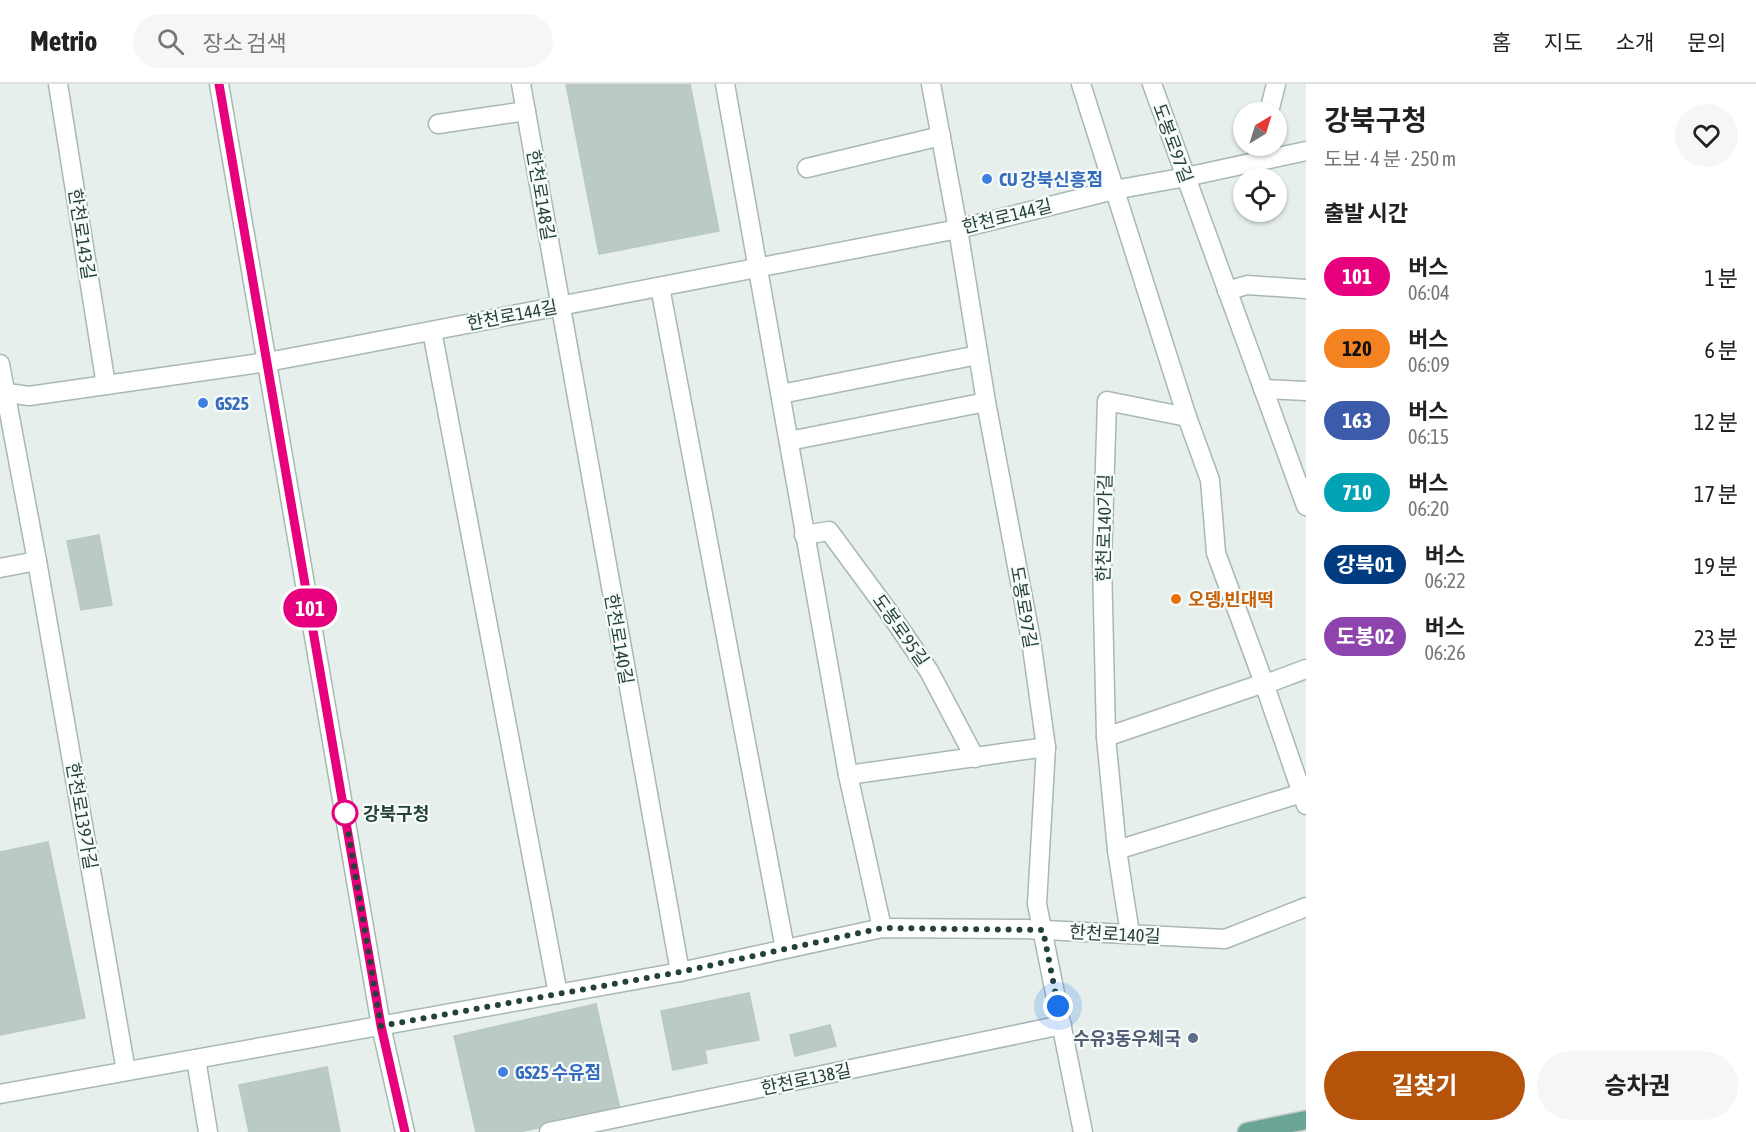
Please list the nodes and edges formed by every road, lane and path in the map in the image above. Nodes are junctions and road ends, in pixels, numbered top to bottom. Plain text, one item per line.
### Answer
1 (58, 84) edge
2 (219, 84) edge
3 (521, 84) edge
4 (725, 84) edge
5 (931, 84) edge
6 (1082, 84) edge
7 (1152, 84) edge
8 (1276, 84) edge
9 (1272, 102) edge
10 (526, 111) junction
11 (438, 124) dead end
12 (941, 136) junction
13 (1306, 151) edge
14 (1287, 152) edge
15 (1252, 156) edge
16 (807, 168) dead end
17 (1186, 177) junction
18 (1114, 190) junction
19 (958, 229) junction
20 (758, 269) junction
21 (660, 287) junction
22 (1306, 289) edge
23 (1227, 291) junction
24 (561, 306) junction
25 (432, 331) junction
26 (978, 355) junction
27 (267, 362) junction
28 (0, 364) edge
29 (106, 385) junction
30 (1263, 388) junction
31 (1306, 391) edge
32 (3, 393) edge
33 (781, 394) junction
34 (986, 402) junction
35 (1187, 417) junction
36 (789, 441) junction
37 (1306, 506) edge
38 (804, 535) junction
39 (37, 561) junction
40 (0, 568) edge
41 (1306, 669) edge
42 (1264, 682) junction
43 (1106, 737) junction
44 (1046, 747) junction
45 (975, 758) junction
46 (848, 775) junction
47 (1304, 799) edge
48 (1117, 850) junction
49 (1306, 907) edge
50 (882, 928) junction
51 (1043, 930) junction
52 (1130, 934) junction
53 (785, 949) junction
54 (680, 972) junction
55 (558, 994) junction
56 (1062, 1025) junction
57 (381, 1026) junction
58 (196, 1059) junction
59 (126, 1071) junction
60 (0, 1094) edge
61 (1306, 1120) edge
62 (208, 1132) edge
63 (405, 1132) edge
64 (549, 1132) edge
65 (1083, 1132) edge
66 (1247, 1132) edge

1 - 29 street, 한천로143길
2 - 27 street
3 - 10 street, 한천로148길
4 - 20 street
5 - 12 street, 도봉로97길
6 - 18 street
7 - 17 street, 도봉로97길
8 - 9 street
10 - 11 street
10 - 24 street, 한천로148길
12 - 16 street
12 - 19 street, 도봉로97길
13 - 14 street, 한천로144길
15 - 17 street, 한천로144길
17 - 18 street, 한천로144길
17 - 23 street, 도봉로97길
18 - 19 street, 한천로144길
18 - 35 street
19 - 20 street, 한천로144길
19 - 26 street, 도봉로97길
20 - 21 street, 한천로144길
20 - 33 street
21 - 24 street, 한천로144길
21 - 53 street
22 - 23 street
23 - 30 street, 도봉로97길
24 - 25 street, 한천로144길
24 - 54 street, 한천로140길
25 - 27 street, 한천로144길
25 - 55 street
26 - 33 street
26 - 34 street, 도봉로97길
27 - 29 street
27 - 57 street
28 - 32 street, 한천로139가길
29 - 32 street
30 - 31 street
30 - 37 street, 도봉로97길
32 - 39 street, 한천로139가길
33 - 36 street
34 - 36 street
34 - 44 street, 도봉로97길
35 - 42 street
35 - 43 street, 한천로140가길
36 - 38 street
38 - 45 street, 도봉로95길
38 - 46 street
39 - 40 street
39 - 59 street, 한천로139가길
41 - 42 street
42 - 43 street
42 - 47 street
43 - 48 street, 한천로140가길
44 - 45 street
44 - 51 street, 도봉로97길
45 - 46 street
46 - 50 street
47 - 48 street
48 - 52 street, 한천로140가길
49 - 52 street, 한천로140길
50 - 51 street, 한천로140길
50 - 53 street, 한천로140길
51 - 52 street, 한천로140길
51 - 56 street, 도봉로97길
53 - 54 street, 한천로140길
54 - 55 street, 한천로140길
55 - 57 street, 한천로140길
56 - 64 street, 한천로138길
56 - 65 street, 도봉로97길
57 - 58 street, 한천로140길
57 - 63 street
58 - 59 street, 한천로140길
58 - 62 street
59 - 60 street, 한천로140길
61 - 66 main road

